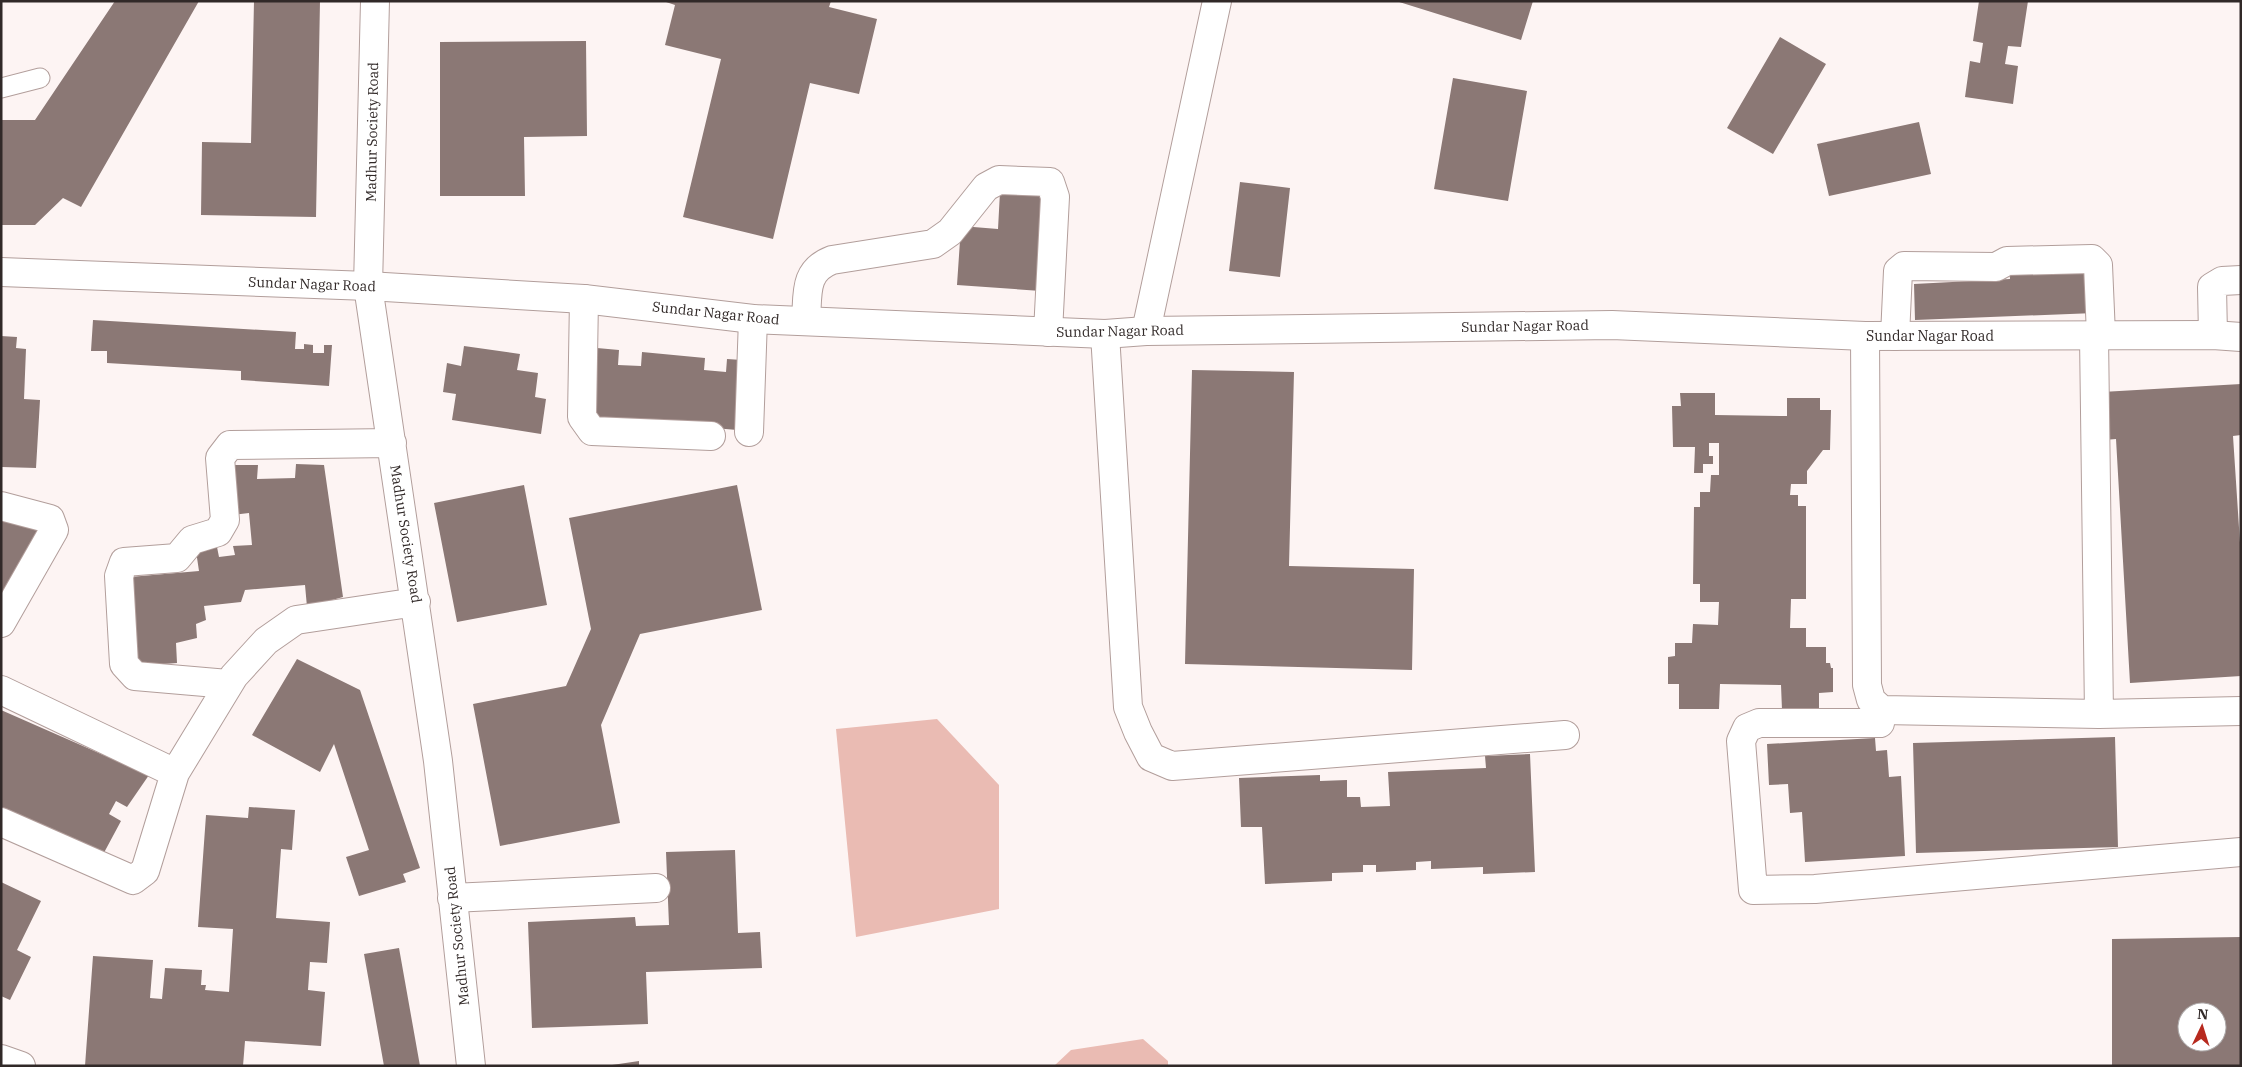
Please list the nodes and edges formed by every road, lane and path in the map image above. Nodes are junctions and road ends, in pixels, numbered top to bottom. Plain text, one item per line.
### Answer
1 (375, 1) edge
2 (1217, 1) edge
3 (40, 78) dead end
4 (1, 88) edge
5 (1, 272) edge
6 (2241, 280) edge
7 (368, 286) junction
8 (584, 299) junction
9 (753, 318) junction
10 (806, 321) junction
11 (1146, 331) junction
12 (1048, 332) junction
13 (1105, 334) junction
14 (2213, 335) junction
15 (1865, 336) junction
16 (1895, 336) junction
17 (2097, 336) junction
18 (2241, 336) edge
19 (748, 432) dead end
20 (711, 436) dead end
21 (392, 444) junction
22 (1, 506) edge
23 (416, 602) junction
24 (1, 623) edge
25 (228, 684) junction
26 (1, 690) edge
27 (1882, 710) junction
28 (2241, 711) edge
29 (2099, 714) junction
30 (1565, 735) dead end
31 (175, 773) junction
32 (1, 822) edge
33 (2241, 852) edge
34 (656, 888) dead end
35 (452, 898) junction
36 (1, 1059) edge
37 (20, 1066) edge
38 (471, 1066) edge

1 - 7 street, Madhur Society Road
2 - 11 street
3 - 4 lane
5 - 7 street, Sundar Nagar Road
6 - 14 street
7 - 8 street, Sundar Nagar Road
7 - 21 street, Madhur Society Road
8 - 9 street, Sundar Nagar Road
8 - 20 street
9 - 10 street, Sundar Nagar Road
9 - 19 street
10 - 12 street, Sundar Nagar Road
10 - 12 street
11 - 13 street, Sundar Nagar Road
11 - 15 street, Sundar Nagar Road
12 - 13 street, Sundar Nagar Road
13 - 30 street
14 - 17 street, Sundar Nagar Road
14 - 18 street, Sundar Nagar Road
15 - 16 street, Sundar Nagar Road
15 - 27 street
16 - 17 street, Sundar Nagar Road
16 - 17 street
17 - 29 street
21 - 23 street, Madhur Society Road
21 - 25 street
22 - 24 street
23 - 25 street
23 - 35 street, Madhur Society Road
25 - 31 street
26 - 31 street
27 - 29 street
27 - 33 street
28 - 29 street
31 - 32 street
34 - 35 street
35 - 38 street, Madhur Society Road
36 - 37 street

